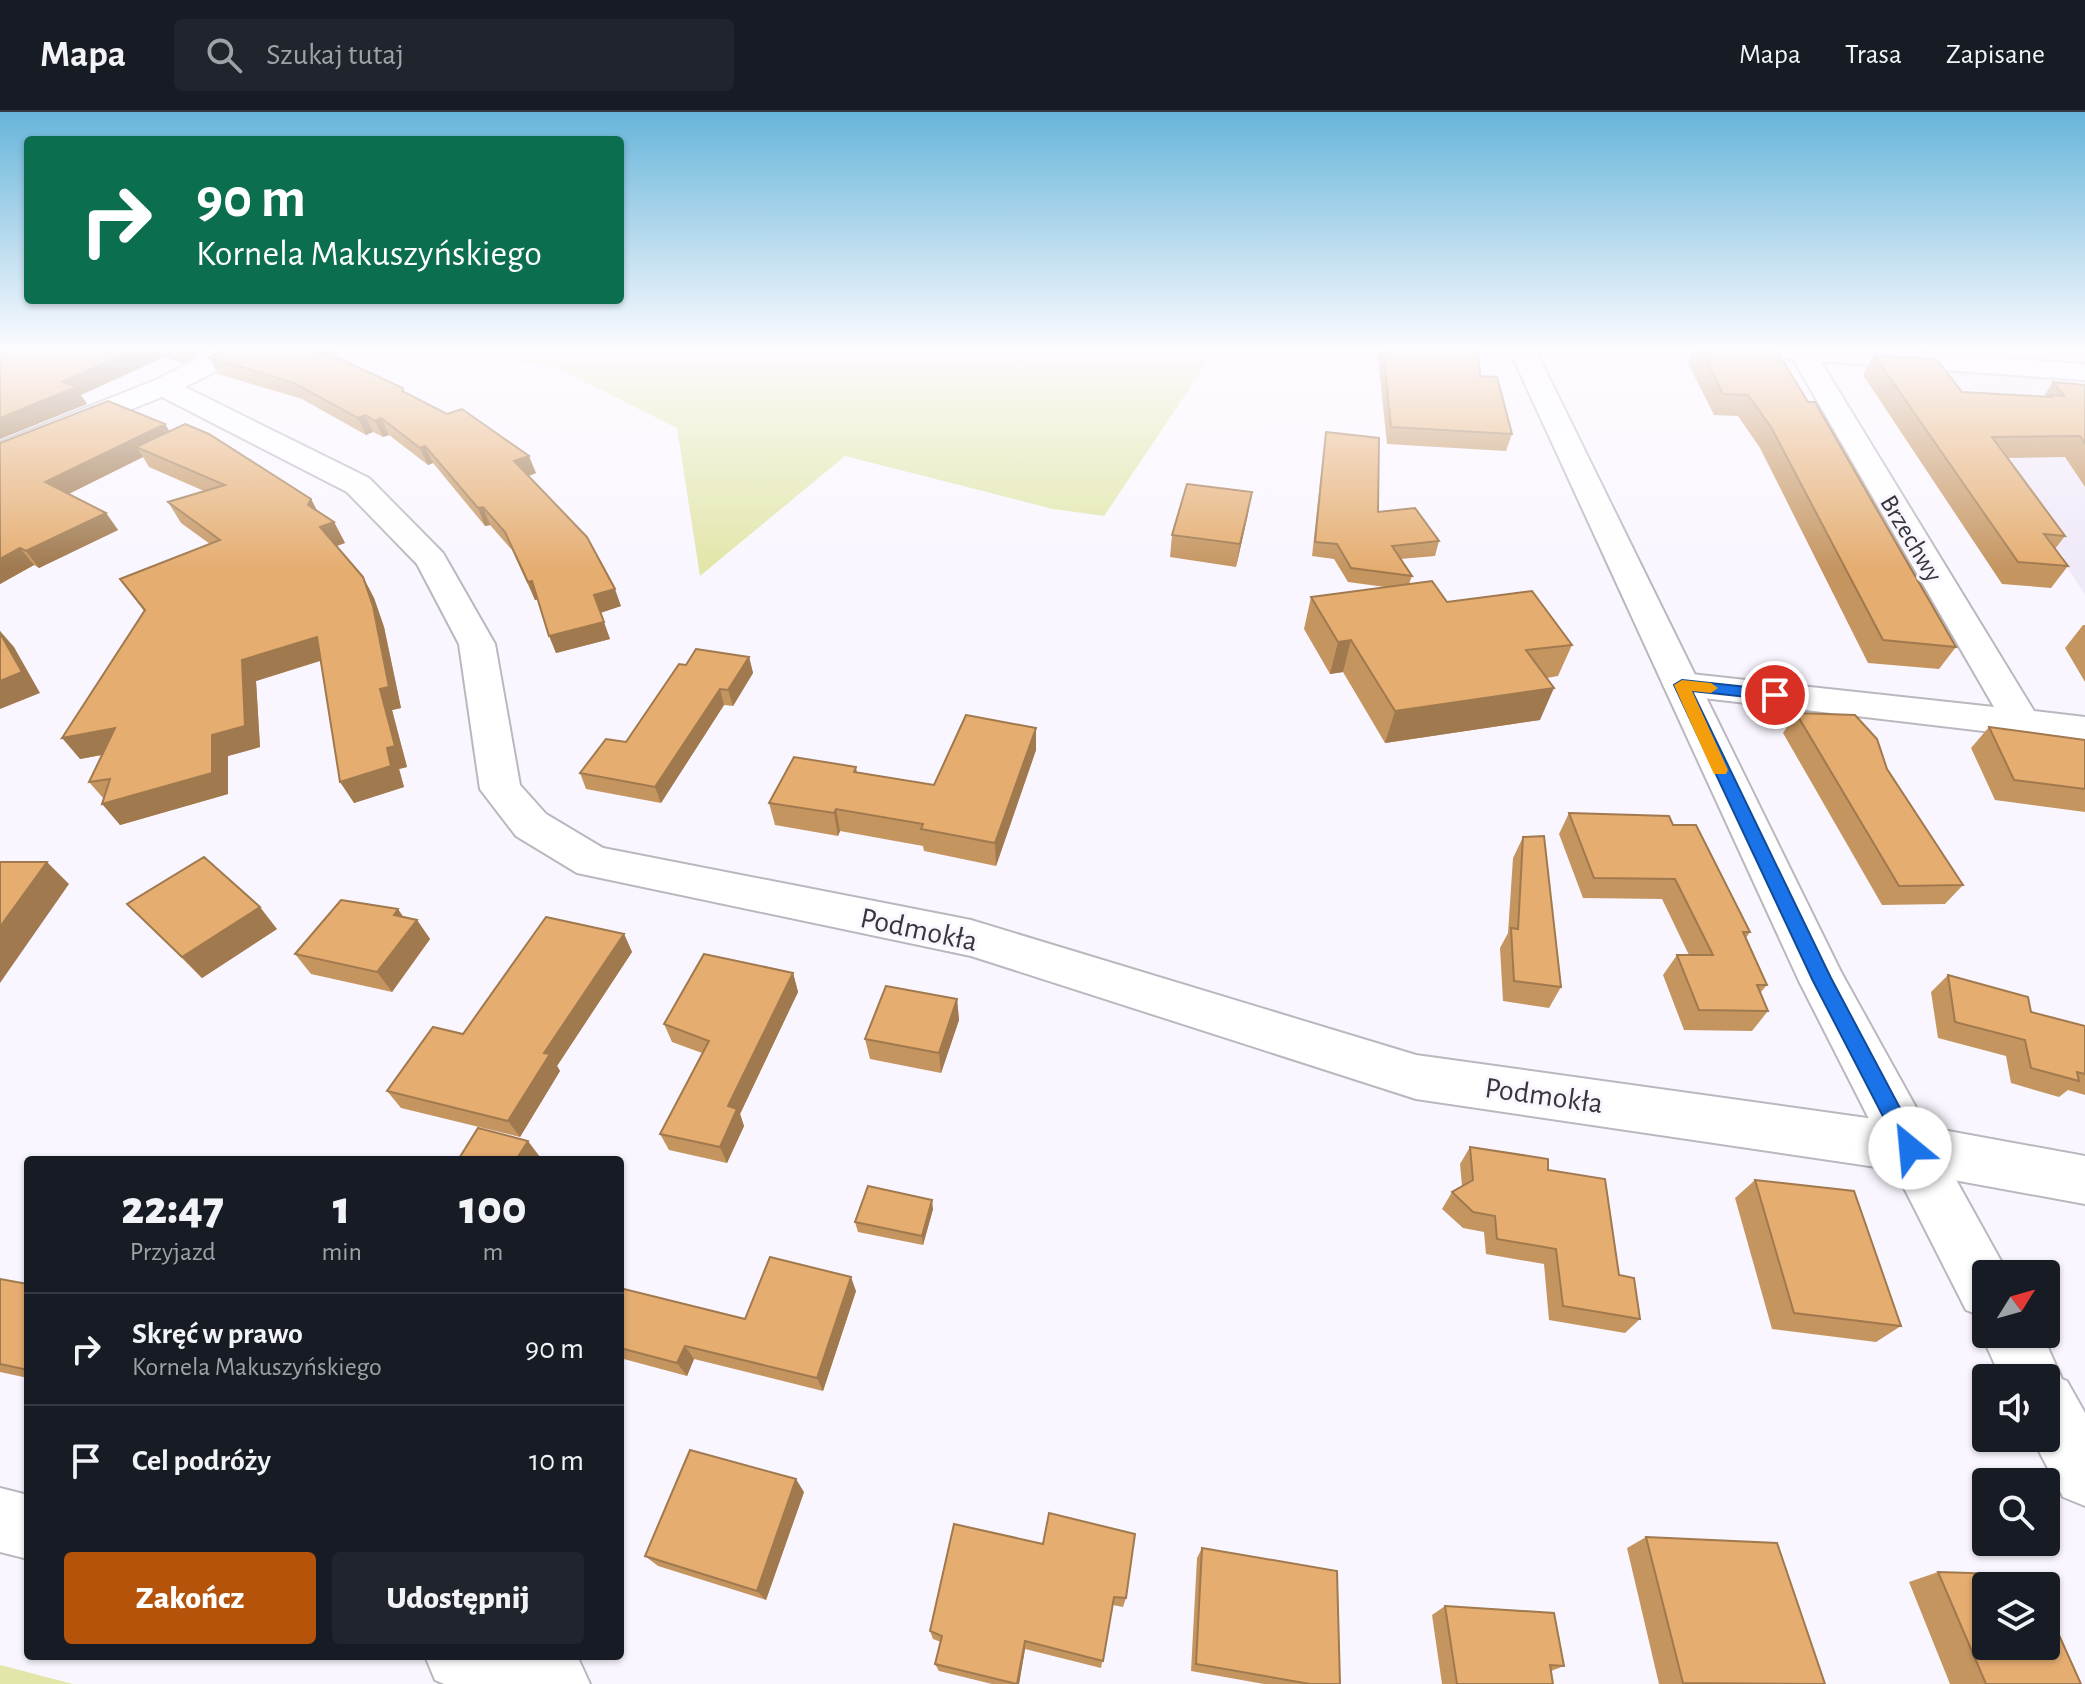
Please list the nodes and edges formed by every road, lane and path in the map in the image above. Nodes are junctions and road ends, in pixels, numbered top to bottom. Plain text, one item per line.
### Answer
1 (76, 422) edge
2 (233, 422) edge
3 (1557, 422) edge
4 (1844, 422) edge
5 (0, 453) edge
6 (1682, 685) junction
7 (2022, 723) junction
8 (2085, 730) edge
9 (1910, 1148) junction
10 (2085, 1180) edge
11 (1972, 1264) edge
12 (2060, 1428) edge
13 (2085, 1475) edge
14 (0, 1520) edge
15 (24, 1526) edge
16 (473, 1660) edge
17 (555, 1684) edge

1 - 5 street
2 - 9 street, Podmokła
3 - 6 street
4 - 7 street, Brzechwy
6 - 7 street
6 - 9 street
7 - 8 street
9 - 10 street, Podmokła
9 - 11 street
12 - 13 street
14 - 15 street
16 - 17 street

